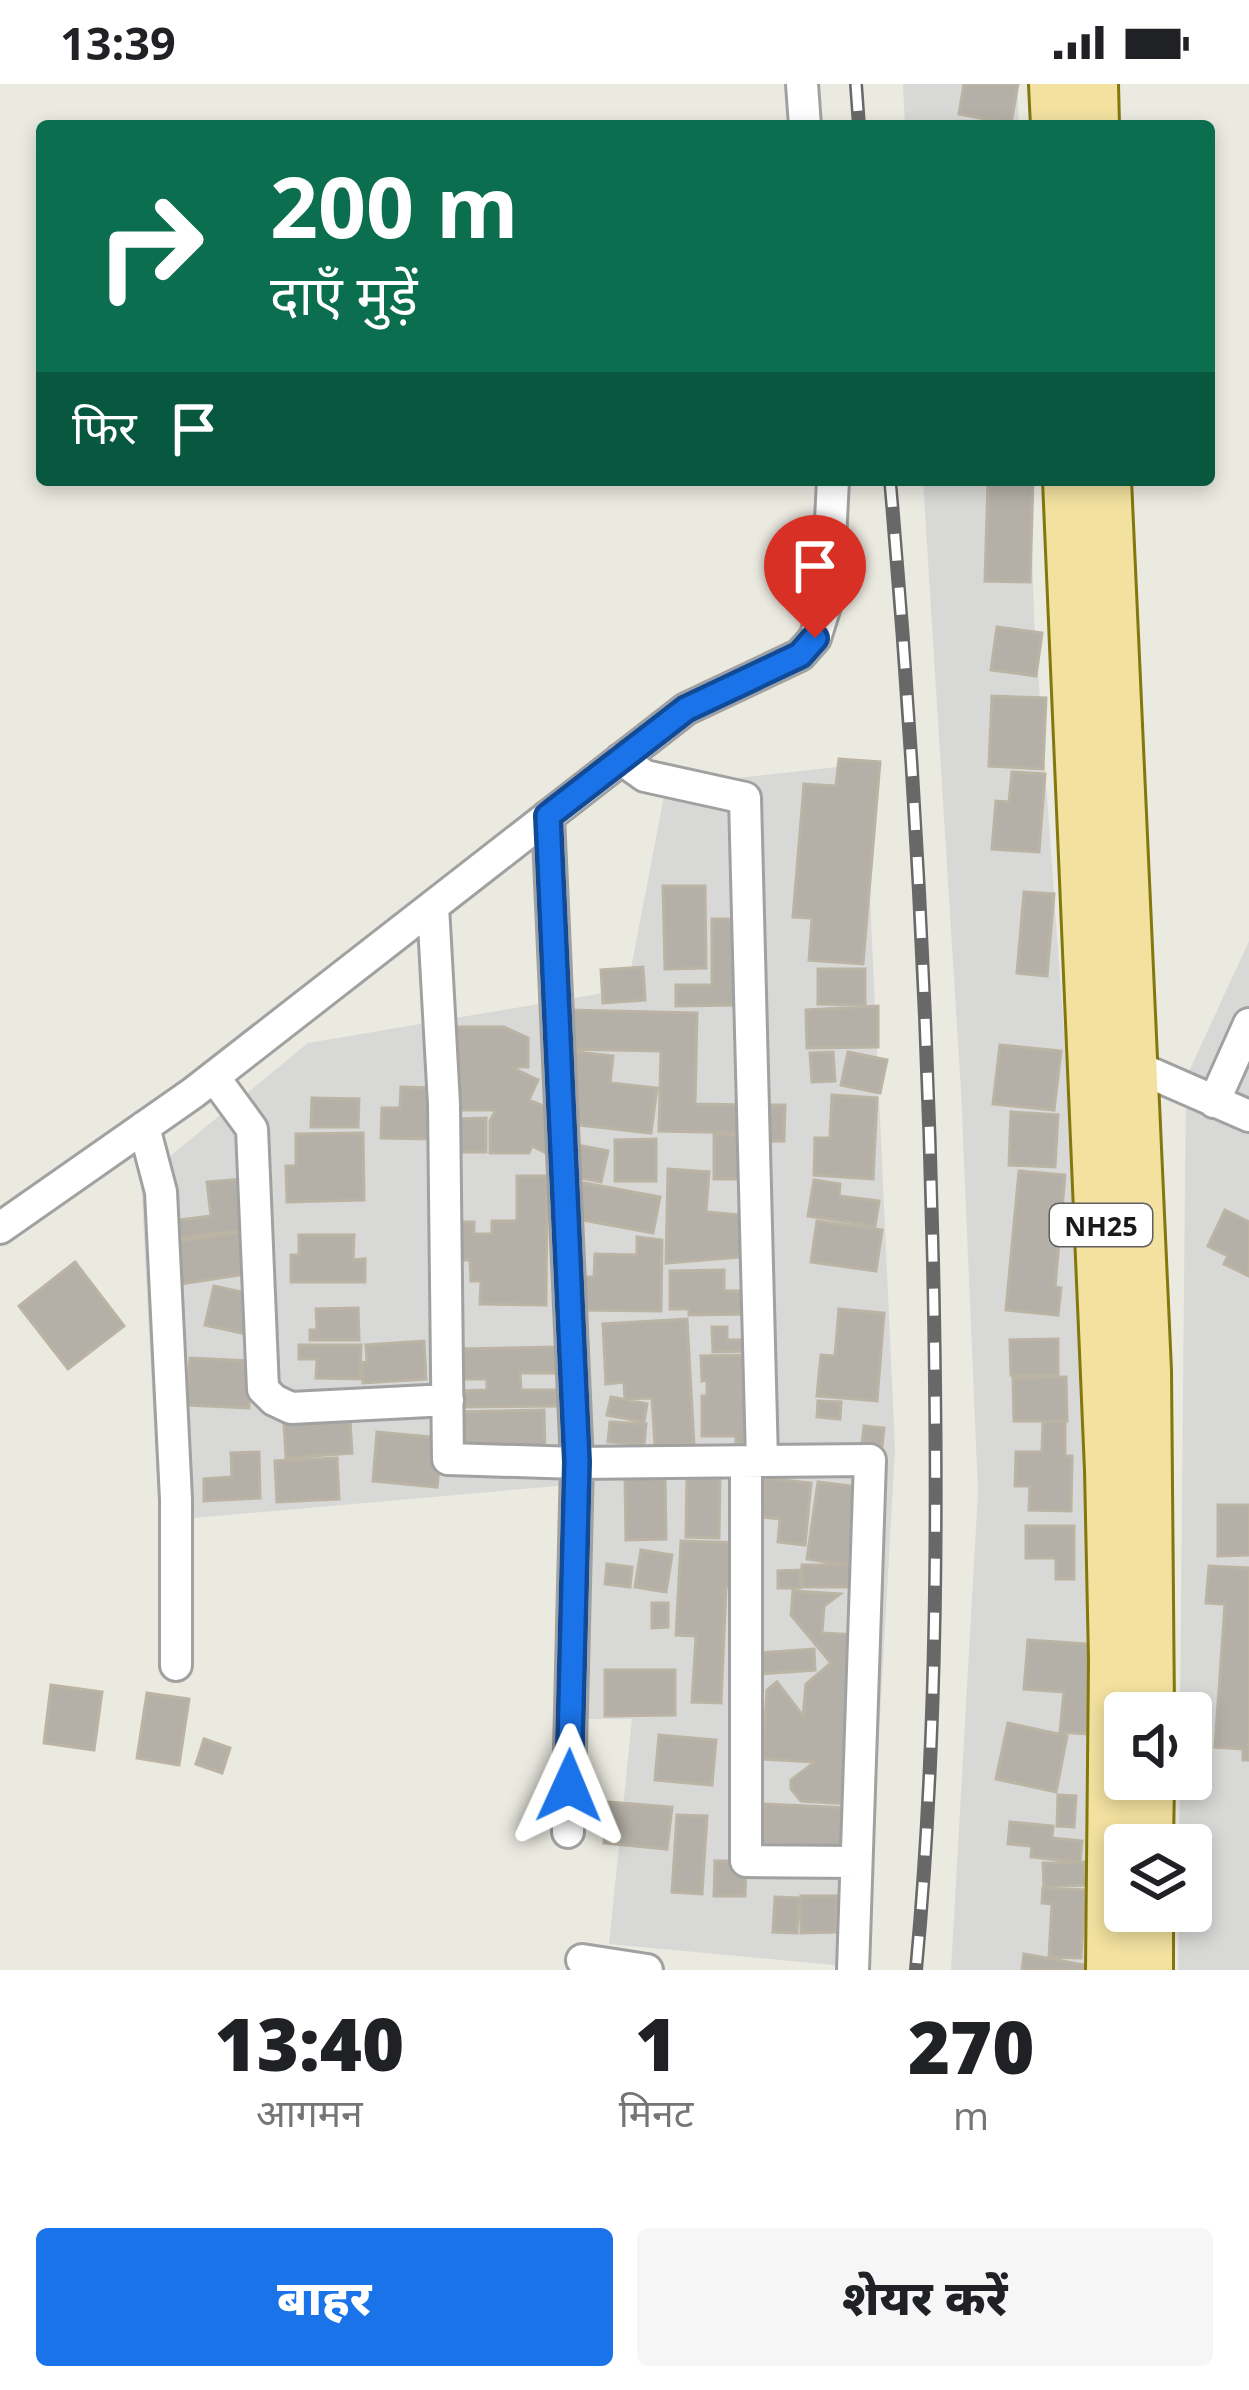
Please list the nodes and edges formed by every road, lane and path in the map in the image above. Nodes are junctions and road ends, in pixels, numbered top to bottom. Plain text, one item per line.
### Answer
1 (802, 84) edge
2 (1054, 84) edge
3 (1093, 84) edge
4 (805, 120) edge
5 (1055, 120) edge
6 (1094, 120) edge
7 (833, 486) edge
8 (1069, 486) edge
9 (1106, 486) edge
10 (621, 759) junction
11 (548, 816) junction
12 (434, 906) junction
13 (1249, 1024) edge
14 (1112, 1057) junction
15 (214, 1077) junction
16 (1214, 1102) junction
17 (1249, 1116) edge
18 (144, 1127) junction
19 (0, 1228) edge
20 (448, 1400) junction
21 (577, 1462) junction
22 (754, 1462) junction
23 (176, 1665) dead end
24 (1149, 1692) edge
25 (568, 1832) dead end
26 (856, 1862) junction
27 (1148, 1932) edge
28 (582, 1960) dead end
29 (647, 1970) edge
30 (853, 1970) edge
31 (1112, 1970) edge
32 (1148, 1970) edge

1 - 4 street
2 - 5 main road
3 - 6 main road
7 - 10 street
8 - 14 main road, NH25
9 - 14 main road, NH25
10 - 11 street
10 - 22 street
11 - 12 street
11 - 21 street
12 - 15 street
12 - 20 street
13 - 16 street
14 - 16 street
14 - 24 main road, NH25
14 - 31 main road, NH25
15 - 18 street
15 - 20 street
16 - 17 street
18 - 19 street
18 - 23 street
20 - 21 street
21 - 22 street
21 - 25 street
22 - 26 street
22 - 26 street
26 - 30 street
27 - 32 main road
28 - 29 street

